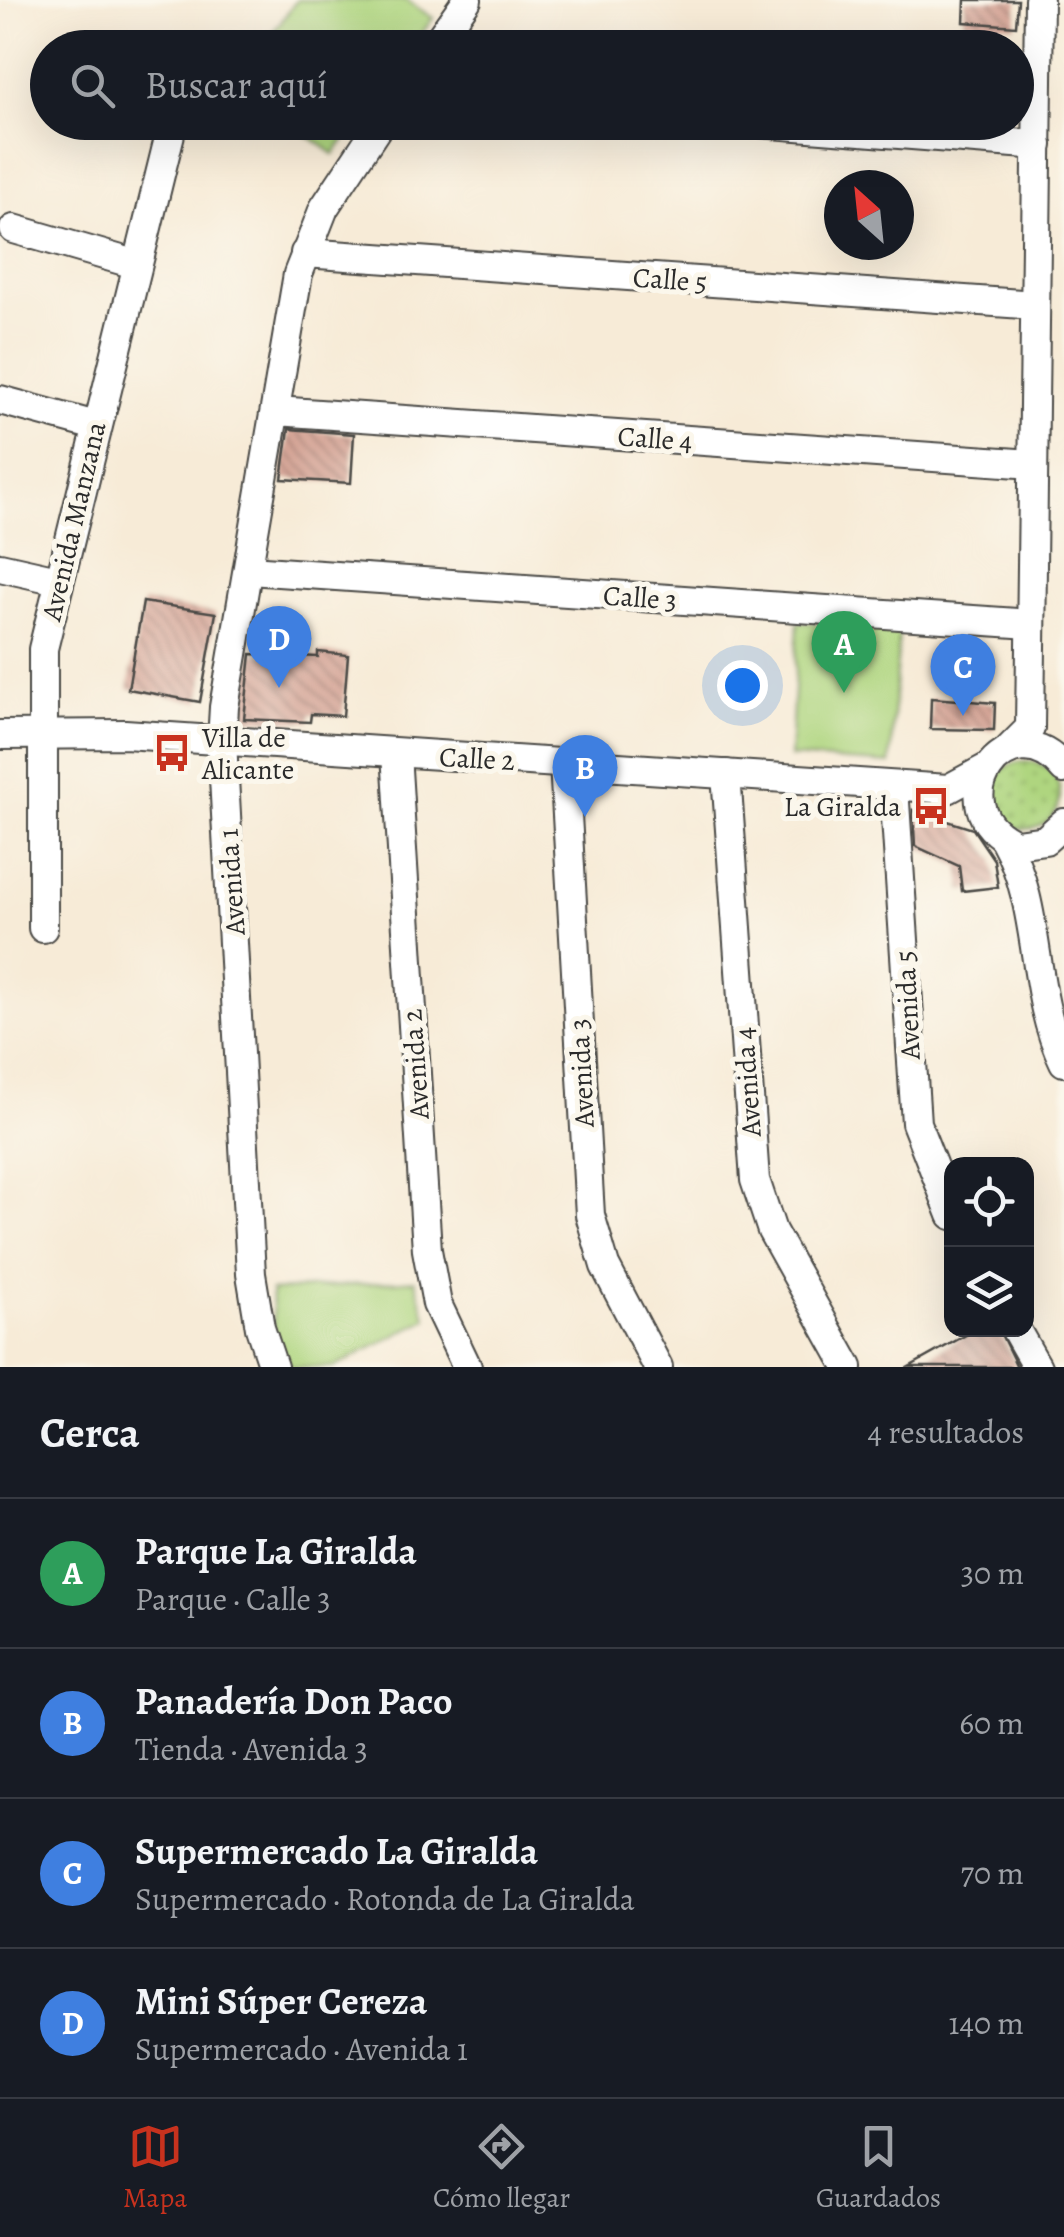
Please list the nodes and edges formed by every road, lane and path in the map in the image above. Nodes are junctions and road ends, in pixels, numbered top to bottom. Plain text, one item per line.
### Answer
1 (467, 0) edge
2 (1040, 0) edge
3 (446, 30) edge
4 (168, 140) edge
5 (368, 140) edge
6 (975, 140) edge
7 (1038, 145) junction
8 (14, 228) dead end
9 (305, 253) junction
10 (136, 264) junction
11 (1035, 305) junction
12 (0, 400) edge
13 (276, 411) junction
14 (96, 426) junction
15 (1033, 464) junction
16 (0, 567) edge
17 (249, 570) junction
18 (58, 580) junction
19 (1031, 624) junction
20 (1030, 728) junction
21 (42, 732) junction
22 (0, 735) edge
23 (222, 741) junction
24 (396, 753) junction
25 (996, 760) junction
26 (1056, 761) edge
27 (564, 763) junction
28 (726, 774) junction
29 (894, 787) junction
30 (948, 790) junction
31 (995, 830) junction
32 (1055, 832) edge
33 (1028, 890) junction
34 (43, 928) dead end
35 (1064, 1062) edge
36 (944, 1195) edge
37 (1020, 1337) edge
38 (273, 1367) edge
39 (467, 1367) edge
40 (658, 1367) edge
41 (848, 1367) edge
42 (1037, 1367) edge

1 - 3 street
2 - 7 street
4 - 10 street, Avenida Manzana
5 - 9 street, Avenida 1
6 - 7 street
7 - 11 street
8 - 10 street
9 - 11 street, Calle 5
9 - 13 street, Avenida 1
10 - 14 street, Avenida Manzana
11 - 15 street
12 - 14 street
13 - 15 street, Calle 4
13 - 17 street, Avenida 1
14 - 18 street, Avenida Manzana
15 - 19 street
16 - 18 street
17 - 19 street, Calle 3
17 - 23 street, Avenida 1
18 - 21 street, Avenida Manzana
19 - 20 street
20 - 25 street
20 - 26 street
21 - 22 street, Calle 2
21 - 23 street, Calle 2
21 - 34 street, Avenida Manzana
23 - 24 street, Calle 2
23 - 38 street, Avenida 1
24 - 27 street, Calle 2
24 - 39 street, Avenida 2
25 - 26 street
25 - 30 street
25 - 31 street
27 - 28 street, Calle 2
27 - 40 street, Avenida 3
28 - 29 street, Calle 2
28 - 41 street, Avenida 4
29 - 30 street, Calle 2
29 - 36 street, Avenida 5
30 - 31 street
31 - 32 street
31 - 33 street
32 - 33 street
33 - 35 street
37 - 42 street

